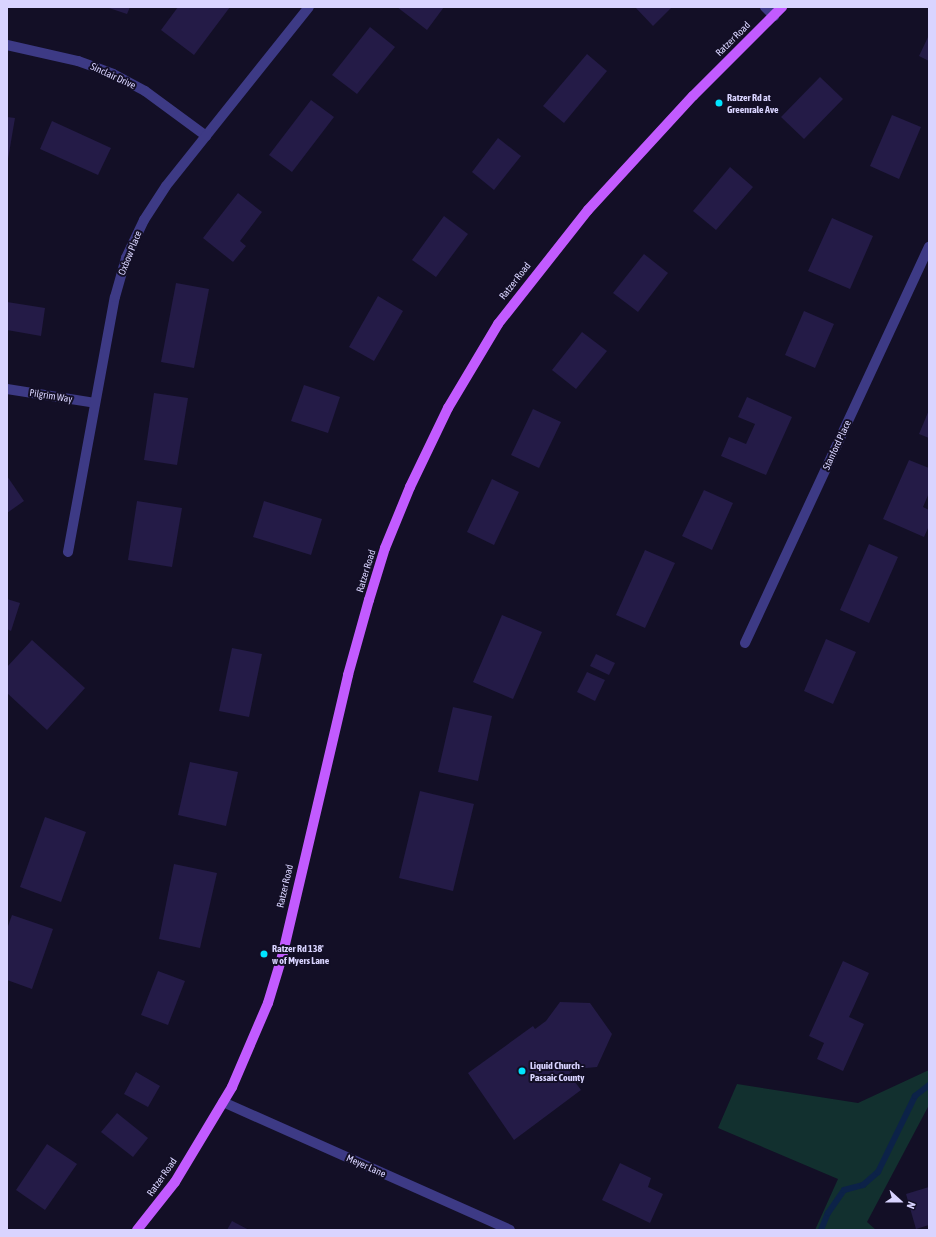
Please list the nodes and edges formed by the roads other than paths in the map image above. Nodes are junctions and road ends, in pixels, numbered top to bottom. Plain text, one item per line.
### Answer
1 (309, 7) edge
2 (765, 7) edge
3 (782, 7) edge
4 (774, 16) junction
5 (7, 45) edge
6 (206, 136) junction
7 (929, 247) edge
8 (7, 389) edge
9 (95, 404) junction
10 (68, 552) dead end
11 (745, 643) dead end
12 (223, 1102) junction
13 (137, 1230) edge
14 (510, 1230) edge

1 - 6 street, Oxbow Place
2 - 4 street
3 - 4 main road, Ratzer Road
4 - 12 main road, Ratzer Road
5 - 6 street, Sinclair Drive
6 - 9 street, Oxbow Place
7 - 11 street, Stanford Place
8 - 9 street, Pilgrim Way
9 - 10 street, Oxbow Place
12 - 13 main road, Ratzer Road
12 - 14 street, Meyer Lane

